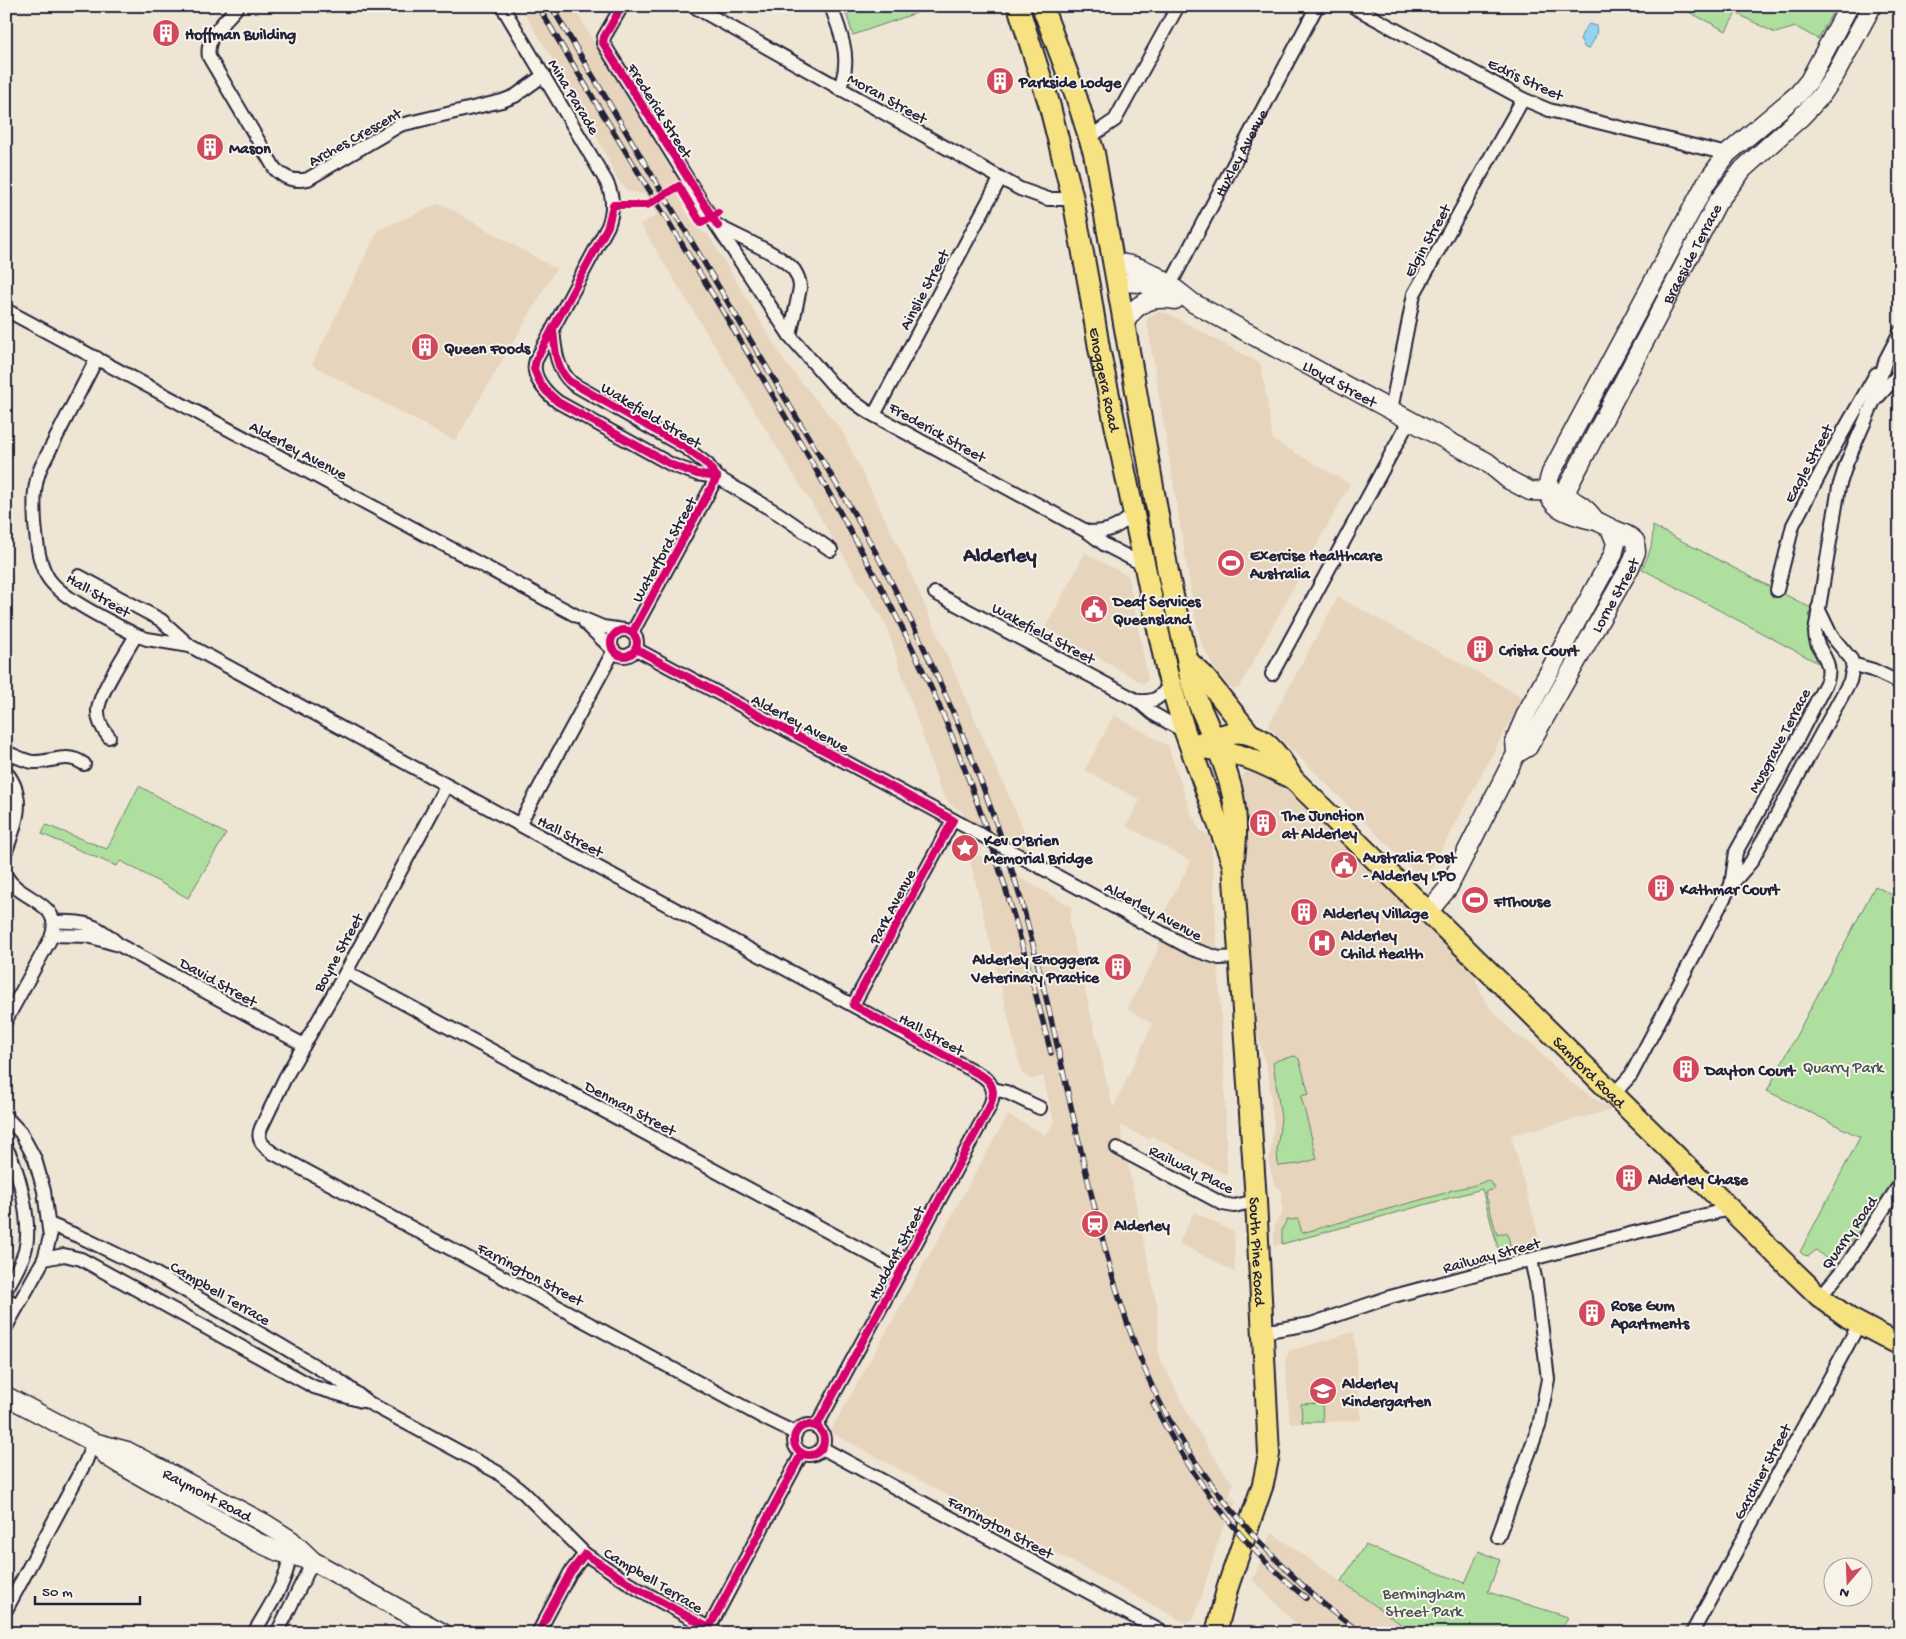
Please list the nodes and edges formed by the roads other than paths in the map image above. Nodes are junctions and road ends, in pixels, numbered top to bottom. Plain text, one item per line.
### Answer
1 (238, 6) edge
2 (502, 6) edge
3 (622, 6) edge
4 (693, 6) edge
5 (831, 6) edge
6 (1018, 6) edge
7 (1042, 6) edge
8 (1178, 6) edge
9 (1317, 6) edge
10 (1352, 6) edge
11 (1850, 6) edge
12 (1872, 6) edge
13 (544, 76) junction
14 (839, 89) junction
15 (1523, 99) junction
16 (1090, 137) junction
17 (1727, 154) junction
18 (1000, 179) junction
19 (1102, 195) junction
20 (1073, 199) junction
21 (613, 205) joint
22 (718, 226) junction
23 (1116, 273) junction
24 (1090, 286) junction
25 (1167, 292) junction
26 (6, 310) edge
27 (1125, 322) junction
28 (553, 329) junction
29 (1900, 332) edge
30 (790, 336) junction
31 (97, 358) junction
32 (1886, 359) junction
33 (1900, 373) edge
34 (1873, 403) junction
35 (1391, 410) junction
36 (874, 415) junction
37 (1410, 419) junction
38 (717, 477) junction
39 (1548, 486) junction
40 (1568, 501) junction
41 (1133, 515) junction
42 (1088, 532) junction
43 (831, 550) dead end
44 (1144, 565) junction
45 (79, 576) dead end
46 (1776, 590) dead end
47 (935, 593) dead end
48 (1818, 608) junction
49 (577, 616) junction
50 (628, 632) junction
51 (136, 636) junction
52 (190, 646) junction
53 (636, 649) junction
54 (613, 650) junction
55 (1188, 660) junction
56 (1852, 664) junction
57 (1272, 674) dead end
58 (1900, 683) edge
59 (1171, 684) junction
60 (1138, 700) junction
61 (1237, 717) junction
62 (1250, 734) junction
63 (109, 737) dead end
64 (1219, 741) junction
65 (1190, 743) junction
66 (6, 752) edge
67 (84, 764) dead end
68 (6, 772) edge
69 (1293, 779) junction
70 (446, 786) junction
71 (953, 820) junction
72 (519, 825) junction
73 (6, 851) edge
74 (1233, 864) junction
75 (7, 878) edge
76 (1731, 885) junction
77 (1428, 912) junction
78 (54, 922) junction
79 (52, 935) junction
80 (119, 945) junction
81 (1239, 957) junction
82 (346, 972) junction
83 (853, 1005) junction
84 (6, 1020) edge
85 (304, 1045) junction
86 (993, 1089) junction
87 (1613, 1095) junction
88 (1040, 1108) dead end
89 (6, 1117) edge
90 (258, 1135) joint
91 (6, 1148) edge
92 (1117, 1148) dead end
93 (1900, 1184) edge
94 (1256, 1201) junction
95 (1729, 1209) junction
96 (49, 1224) junction
97 (89, 1241) junction
98 (44, 1259) junction
99 (1531, 1260) junction
100 (84, 1261) junction
101 (900, 1271) junction
102 (6, 1290) edge
103 (1820, 1297) junction
104 (6, 1299) edge
105 (18, 1305) junction
106 (1859, 1324) junction
107 (6, 1327) edge
108 (1262, 1332) junction
109 (1900, 1345) edge
110 (6, 1396) edge
111 (369, 1403) junction
112 (816, 1426) junction
113 (795, 1433) junction
114 (93, 1442) junction
115 (822, 1448) junction
116 (802, 1453) junction
117 (1498, 1537) dead end
118 (585, 1554) junction
119 (289, 1555) junction
120 (313, 1561) junction
121 (6, 1610) edge
122 (714, 1630) edge
123 (254, 1633) edge
124 (277, 1633) edge
125 (443, 1633) edge
126 (538, 1633) edge
127 (1164, 1633) edge
128 (1216, 1633) edge
129 (1692, 1633) edge

1 - 13 street, Arches Crescent
2 - 13 street, Mina Parade
3 - 22 street, Frederick Street
4 - 14 street, Moran Street
5 - 14 street
6 - 20 main road, Enoggera Road
7 - 16 main road, Enoggera Road
8 - 16 street
9 - 25 street, Huxley Avenue
10 - 15 street, Edris Street
11 - 17 street, Braeside Terrace
12 - 40 street, Braeside Terrace
13 - 21 street, Mina Parade
14 - 18 street, Moran Street
15 - 17 street, Edris Street
15 - 35 street, Elgin Street
16 - 19 main road, Enoggera Road
17 - 39 street, Braeside Terrace
18 - 20 street, Moran Street
18 - 36 street, Ainslie Street
19 - 20 main road
19 - 23 main road, Enoggera Road
20 - 24 main road, Enoggera Road
21 - 28 street, Wakefield Street
22 - 30 street, Frederick Street
22 - 30 street
23 - 24 main road
23 - 25 street, Lloyd Street
23 - 27 main road, Enoggera Road
24 - 41 main road, Enoggera Road
25 - 27 street, Lloyd Street
25 - 35 street, Lloyd Street
26 - 31 street, Alderley Avenue
27 - 55 main road, Enoggera Road
28 - 38 street, Wakefield Street
28 - 38 street, Wakefield Street
29 - 32 street, Eagle Street
30 - 36 street, Frederick Street
31 - 49 street, Alderley Avenue
31 - 51 street, Hall Street
32 - 34 street, Eagle Street
32 - 46 street, Eagle Street
33 - 34 street, Eagle Street
34 - 48 street, Eagle Street
35 - 37 street, Lloyd Street
36 - 42 street, Frederick Street
37 - 39 street, Lloyd Street
37 - 57 street
38 - 43 street, Wakefield Street
38 - 50 street, Waterford Street
39 - 40 street
40 - 77 street, Lorne Street
41 - 42 street
41 - 44 main road, Enoggera Road
42 - 44 street, Frederick Street
44 - 59 main road, Enoggera Road
45 - 52 street, Hall Street
47 - 60 street, Wakefield Street
48 - 56 street
48 - 76 street, Musgrave Terrace
49 - 50 street, Alderley Avenue
49 - 54 street, Alderley Avenue
50 - 53 street
50 - 54 street
51 - 52 street, Hall Street
51 - 63 street
52 - 70 street, Hall Street
53 - 54 street
53 - 71 street, Alderley Avenue
54 - 72 street
55 - 61 main road
55 - 64 main road, Enoggera Road
56 - 58 street
56 - 76 street, Musgrave Terrace
59 - 60 street
59 - 65 main road, Enoggera Road
60 - 65 street, Wakefield Street
61 - 62 main road
61 - 64 main road
62 - 64 main road, Samford Road
62 - 69 main road, Samford Road
64 - 65 main road, Samford Road
64 - 69 main road, Samford Road
64 - 74 main road, South Pine Road
65 - 74 main road, South Pine Road
66 - 67 street
68 - 73 street
69 - 77 main road, Samford Road
70 - 72 street, Hall Street
70 - 82 street, Boyne Street
71 - 81 street, Alderley Avenue, bridge
71 - 83 street, Park Avenue
72 - 83 street, Hall Street
74 - 81 main road, South Pine Road
75 - 78 street
76 - 87 street, Musgrave Terrace
77 - 87 main road, Samford Road
78 - 79 street
78 - 80 street, David Street
79 - 80 street, David Street
79 - 84 street
80 - 85 street, David Street
81 - 94 main road, South Pine Road
82 - 85 street, Boyne Street
82 - 101 street, Denman Street
83 - 86 street, Hall Street
85 - 90 street, Boyne Street
86 - 88 street, Hall Street
86 - 101 street, Huddart Street
87 - 95 main road, Samford Road
89 - 96 street
90 - 113 street, Farrington Street
91 - 102 street
92 - 94 street, Railway Place
93 - 103 street, Quarry Road
94 - 108 main road, South Pine Road
95 - 99 street, Railway Street
95 - 103 main road, Samford Road
96 - 97 street, Campbell Terrace
96 - 98 street
97 - 100 street
97 - 111 street, Campbell Terrace
98 - 100 street, Campbell Terrace
98 - 105 street
99 - 108 street, Railway Street
99 - 117 street
100 - 111 street, Campbell Terrace
101 - 112 street, Huddart Street
103 - 106 main road, Samford Road
104 - 105 street
105 - 107 street
106 - 109 main road, Samford Road
106 - 129 street, Gardiner Street
108 - 128 main road, South Pine Road
110 - 114 street, Raymont Road
111 - 118 street, Campbell Terrace
112 - 113 street
112 - 115 street
113 - 116 street
114 - 119 street, Raymont Road
114 - 120 street, Raymont Road
114 - 121 street
115 - 116 street
115 - 127 street, Farrington Street
116 - 122 street
118 - 122 street, Campbell Terrace
118 - 126 street
119 - 120 street, Raymont Road
119 - 123 street
120 - 124 street
120 - 125 street, Raymont Road

